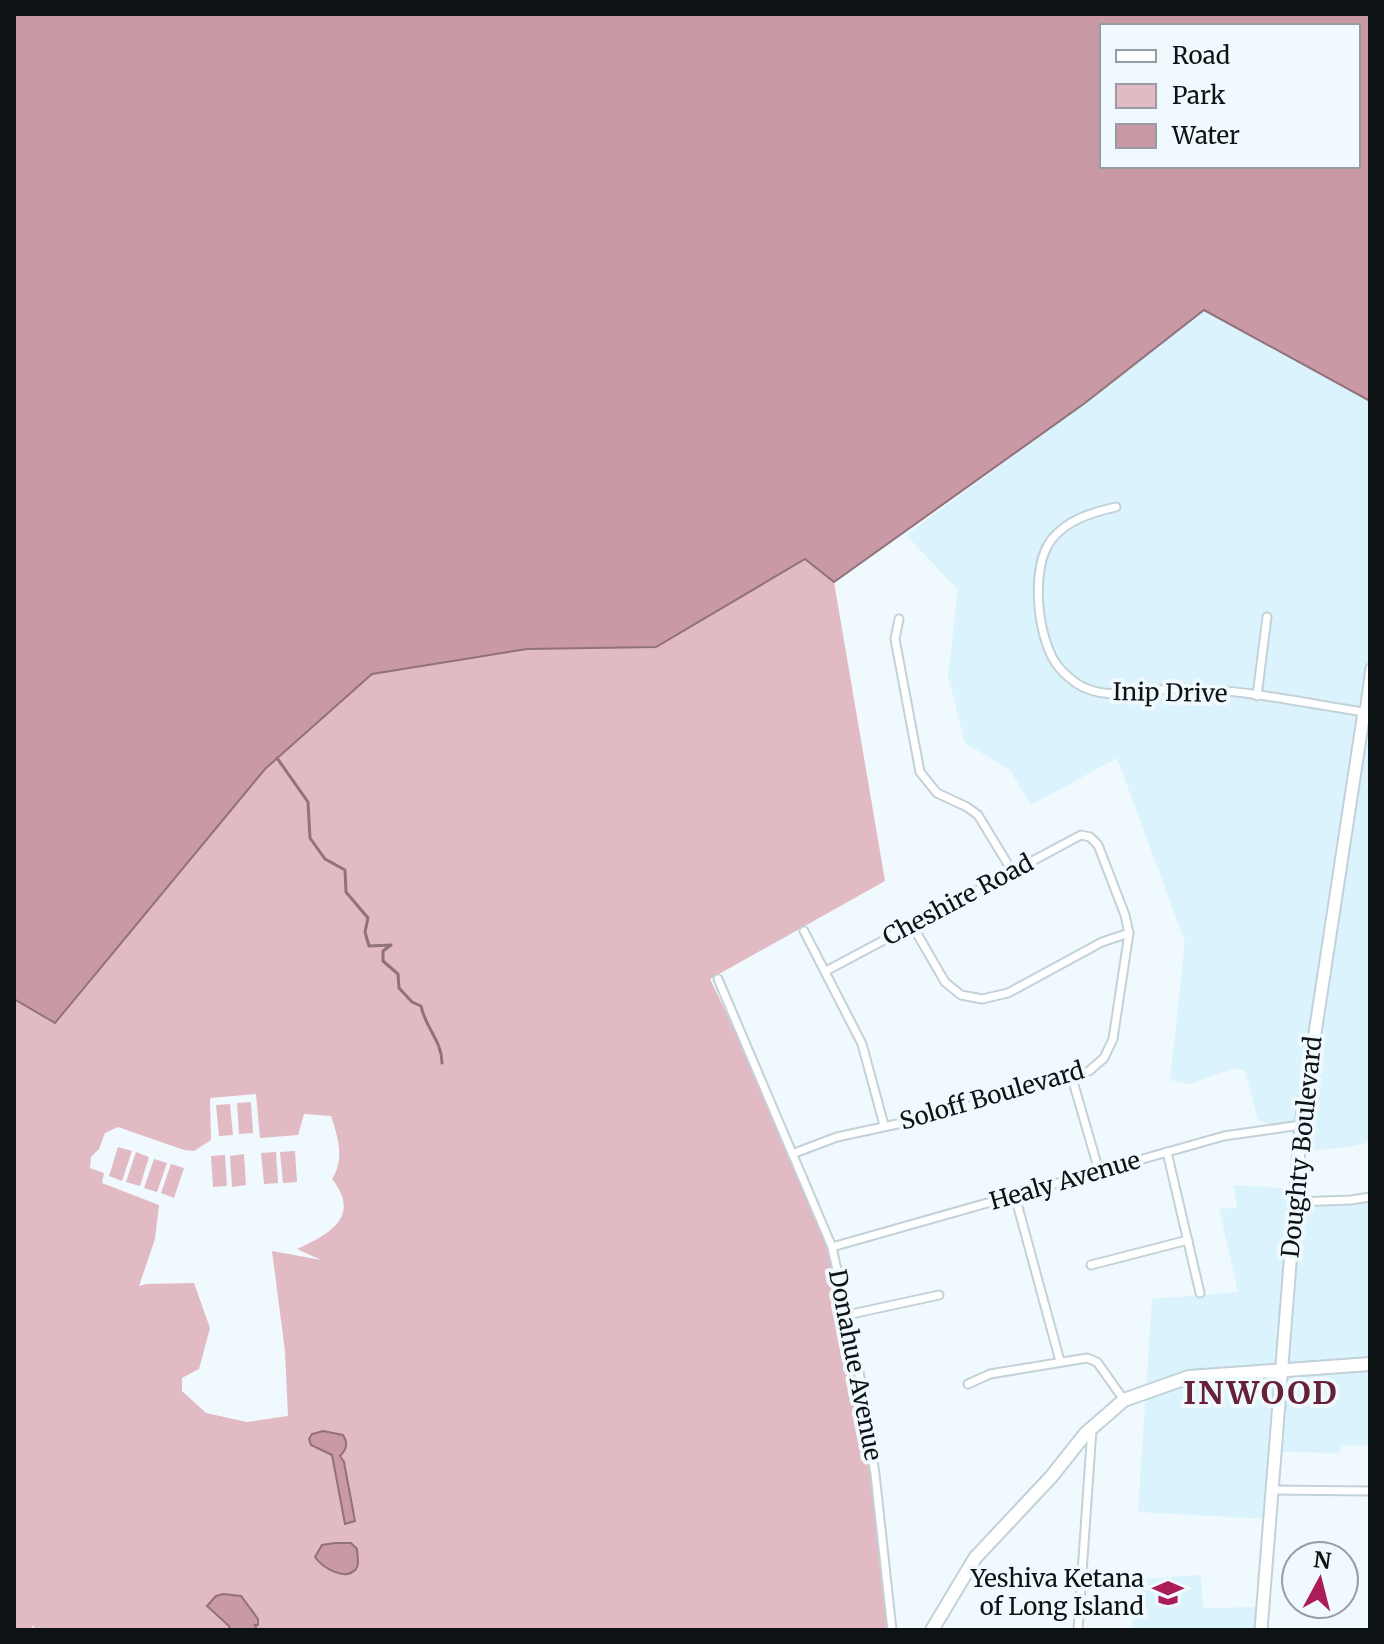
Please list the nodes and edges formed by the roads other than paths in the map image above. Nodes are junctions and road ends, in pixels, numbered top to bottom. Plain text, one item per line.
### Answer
1 (1116, 507) dead end
2 (1267, 617) dead end
3 (899, 619) dead end
4 (1370, 668) edge
5 (1257, 696) junction
6 (1364, 712) junction
7 (1090, 837) joint
8 (1012, 871) junction
9 (912, 925) junction
10 (804, 931) dead end
11 (1129, 933) junction
12 (826, 971) junction
13 (718, 979) dead end
14 (1072, 1078) junction
15 (884, 1125) junction
16 (1301, 1125) junction
17 (1167, 1152) junction
18 (792, 1154) junction
19 (1099, 1171) junction
20 (1015, 1196) junction
21 (1370, 1197) edge
22 (1295, 1202) junction
23 (1188, 1240) junction
24 (832, 1247) junction
25 (1091, 1265) dead end
26 (1200, 1293) dead end
27 (939, 1295) dead end
28 (847, 1315) junction
29 (1060, 1361) junction
30 (1370, 1364) edge
31 (1281, 1369) junction
32 (968, 1384) dead end
33 (1124, 1400) junction
34 (1092, 1428) junction
35 (1271, 1490) junction
36 (1370, 1491) edge
37 (892, 1630) edge
38 (932, 1630) edge
39 (1078, 1630) edge
40 (1261, 1630) edge

1 - 5 street, Inip Drive
2 - 5 street, Inip Drive
3 - 8 street
4 - 6 street, Doughty Boulevard
5 - 6 street, Inip Drive
6 - 16 main road, Doughty Boulevard
7 - 8 street, Cheshire Road
7 - 11 street, Soloff Boulevard
8 - 9 street, Cheshire Road
9 - 11 street
9 - 12 street, Cheshire Road
10 - 12 street
11 - 14 street, Soloff Boulevard
12 - 15 street
13 - 18 street, Donahue Avenue
14 - 15 street, Soloff Boulevard
14 - 19 street
15 - 18 street, Soloff Boulevard
16 - 17 street, Healy Avenue
16 - 22 main road, Doughty Boulevard
17 - 19 street, Healy Avenue
17 - 23 street
18 - 24 street, Donahue Avenue
19 - 20 street, Healy Avenue
20 - 24 street, Healy Avenue
20 - 29 street
21 - 22 street
22 - 31 main road, Doughty Boulevard
23 - 25 street
23 - 26 street
24 - 28 street, Donahue Avenue
27 - 28 street
28 - 37 street, Donahue Avenue
29 - 32 street
29 - 33 street
30 - 31 main road
31 - 33 main road
31 - 35 main road, Doughty Boulevard
33 - 34 main road
34 - 38 main road
34 - 39 street
35 - 36 street
35 - 40 main road, Doughty Boulevard

